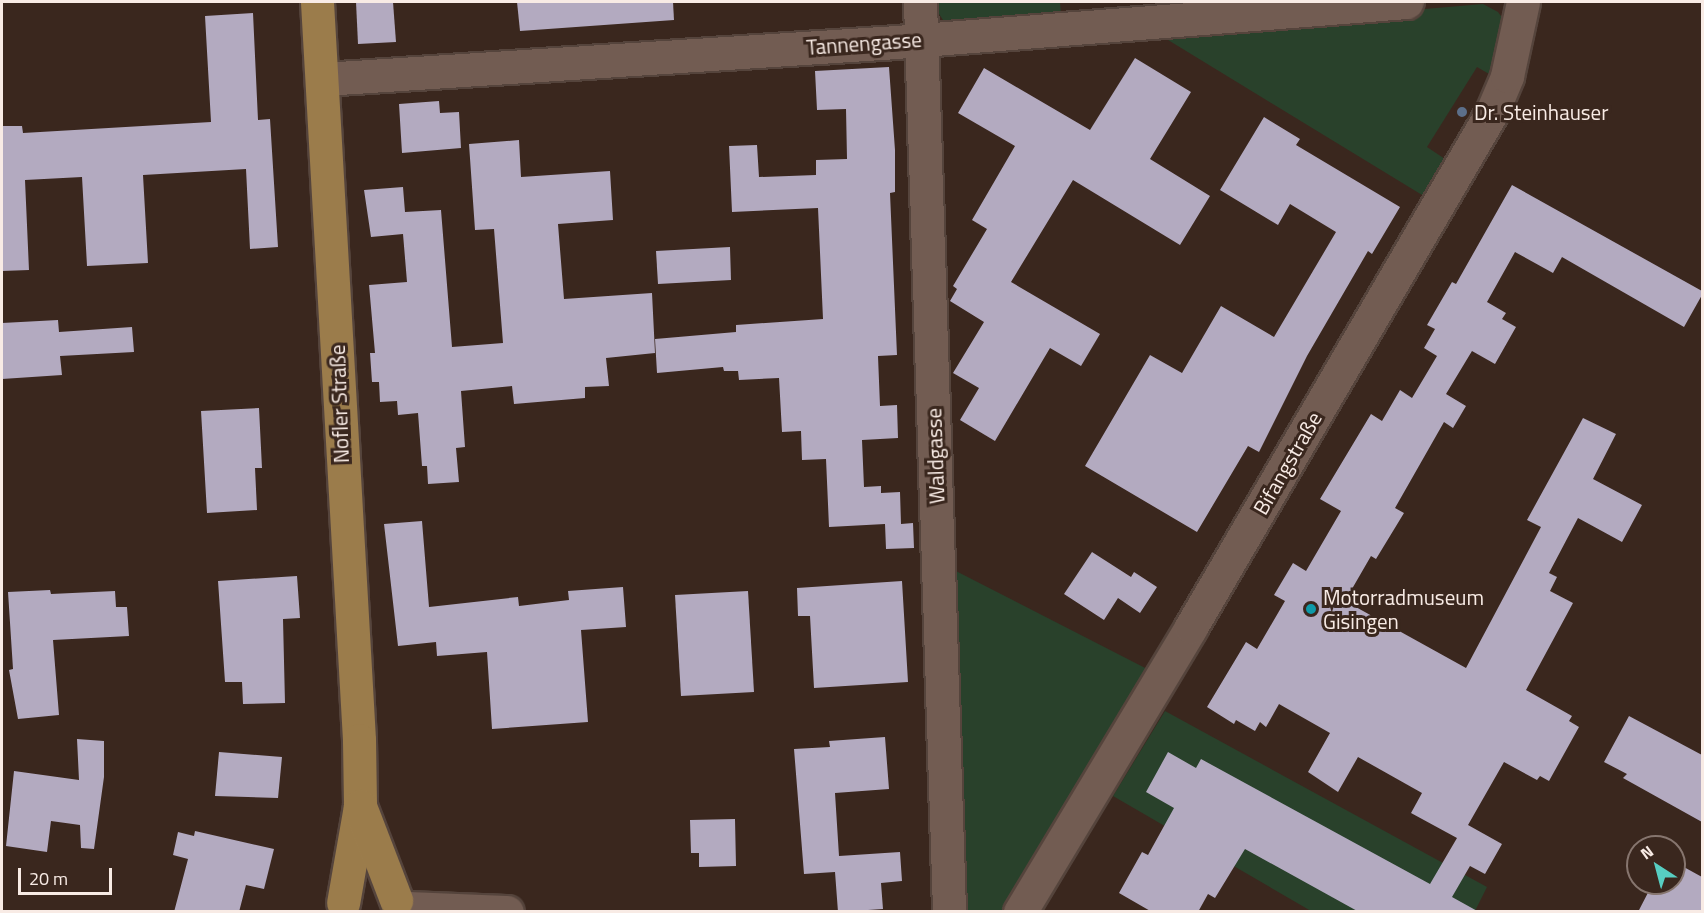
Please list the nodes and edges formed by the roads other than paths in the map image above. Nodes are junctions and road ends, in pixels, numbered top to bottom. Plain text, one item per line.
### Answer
1 (317, 2) edge
2 (920, 2) edge
3 (1406, 2) edge
4 (1523, 2) edge
5 (923, 39) junction
6 (323, 79) junction
7 (360, 806) junction
8 (403, 906) edge
9 (339, 907) edge
10 (507, 912) edge
11 (949, 912) edge
12 (1020, 912) edge

1 - 6 main road, Nofler Straße
2 - 5 street, Waldgasse
3 - 5 street, Tannengasse
4 - 12 street, Bifangstraße
5 - 6 street, Tannengasse
5 - 11 street, Waldgasse
6 - 7 main road, Nofler Straße
7 - 8 main road, Nofler Straße
7 - 9 main road, Nofler Straße
8 - 9 main road, Nofler Straße
8 - 10 street

